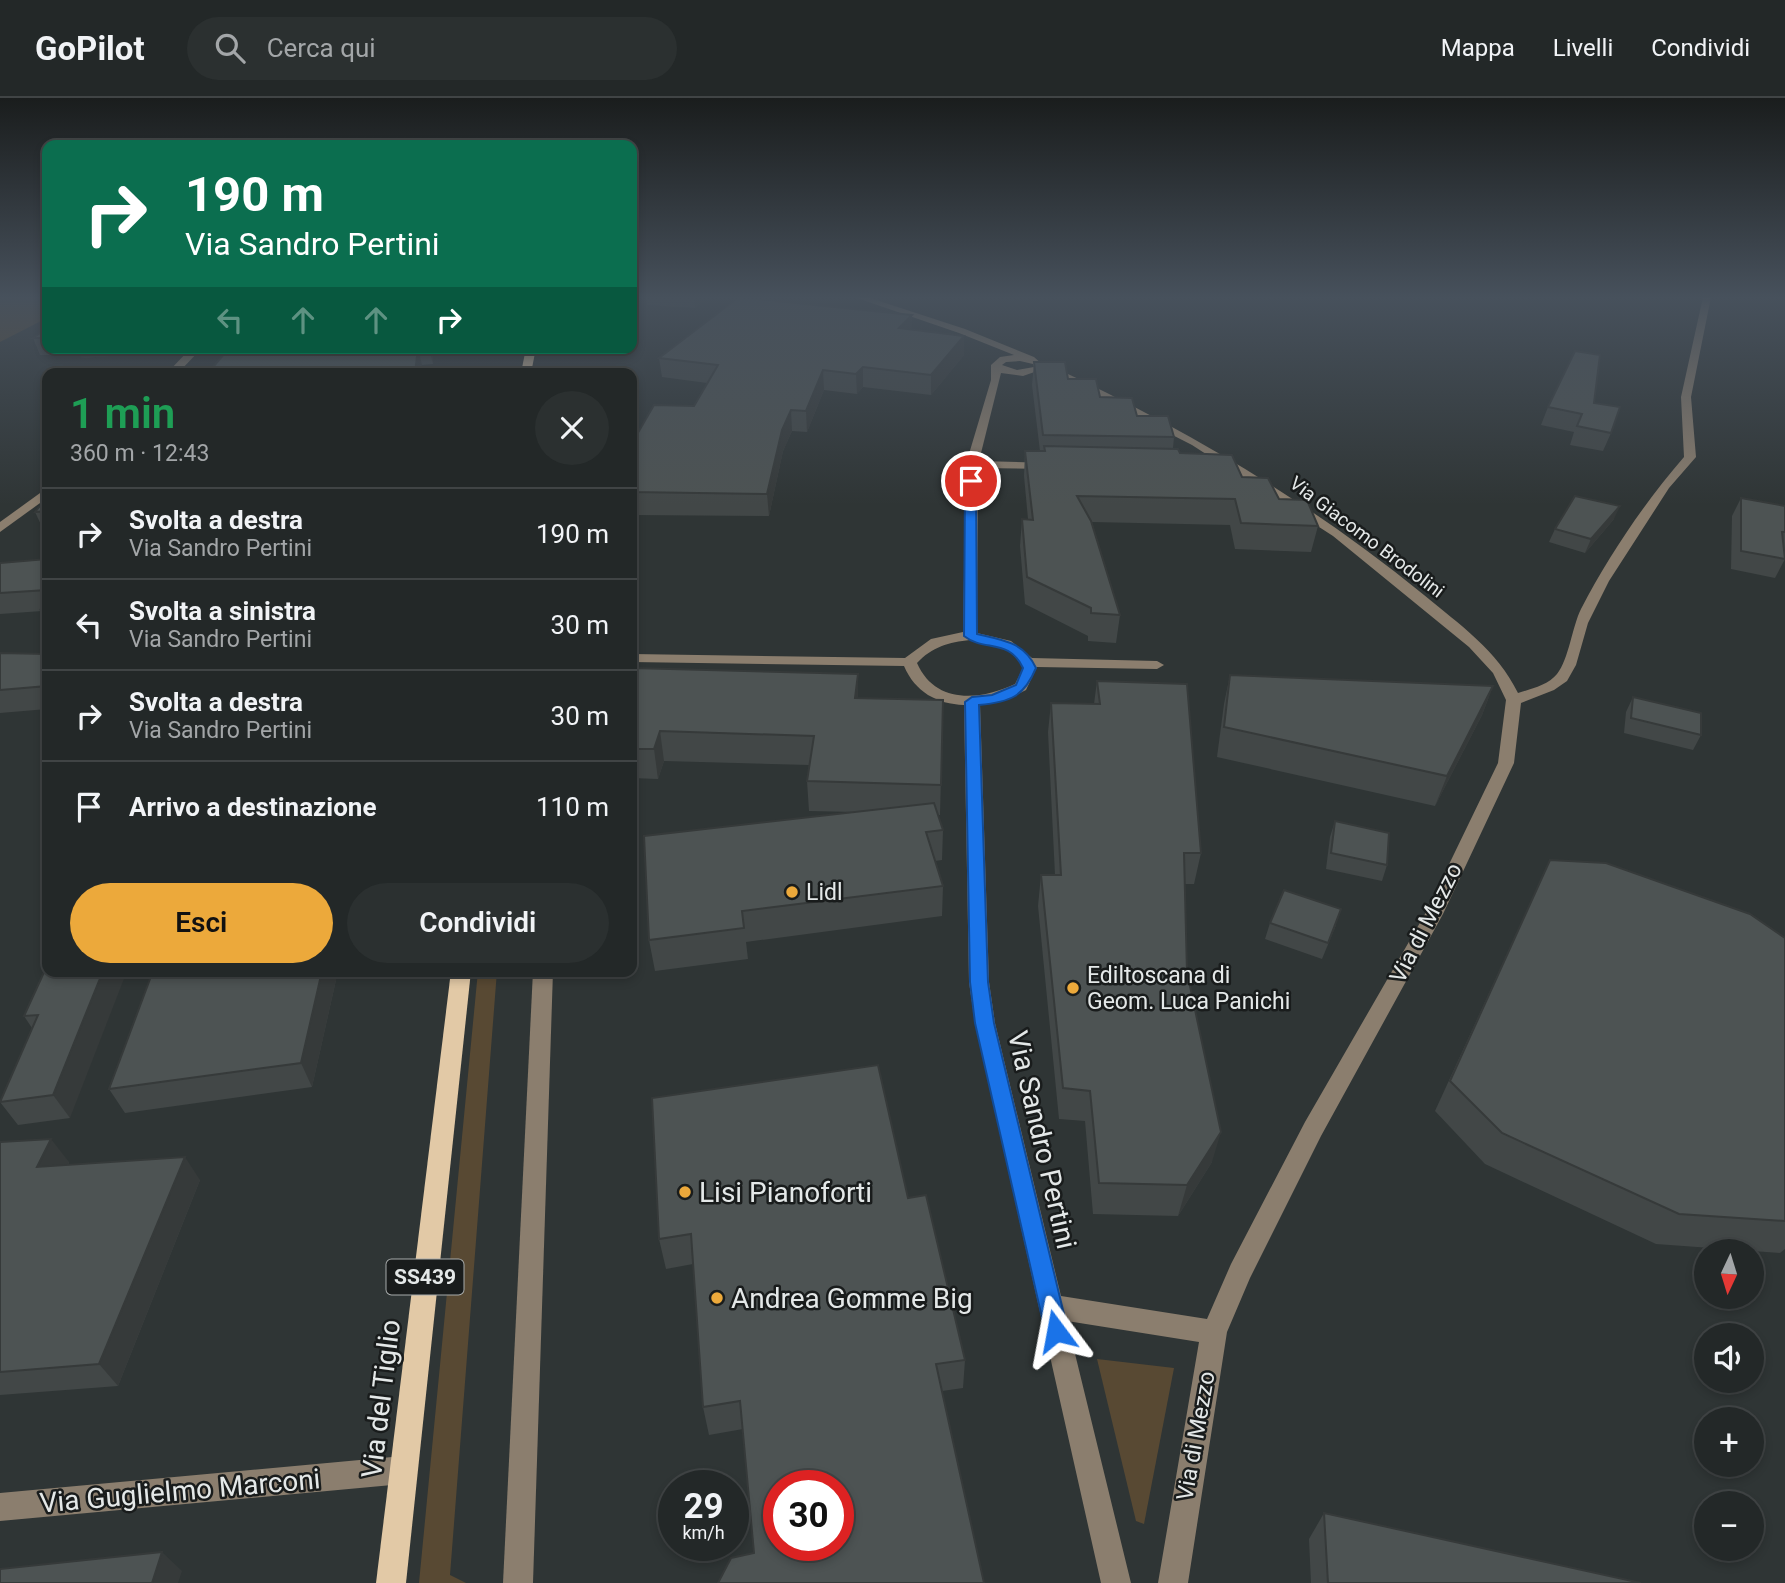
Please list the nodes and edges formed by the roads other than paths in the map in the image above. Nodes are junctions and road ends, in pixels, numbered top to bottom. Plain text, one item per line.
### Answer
1 (998, 366) edge
2 (1002, 366) edge
3 (1038, 366) edge
4 (1045, 366) edge
5 (1692, 366) edge
6 (1027, 372) junction
7 (1062, 374) junction
8 (996, 380) junction
9 (972, 464) junction
10 (1064, 467) edge
11 (1214, 468) edge
12 (1242, 469) junction
13 (42, 496) edge
14 (0, 528) edge
15 (970, 636) junction
16 (637, 658) edge
17 (909, 662) junction
18 (1028, 662) junction
19 (1157, 665) dead end
20 (1514, 700) junction
21 (972, 702) junction
22 (460, 977) edge
23 (543, 977) edge
24 (1051, 1306) junction
25 (1214, 1332) junction
26 (403, 1470) junction
27 (0, 1507) edge
28 (391, 1583) edge
29 (517, 1583) edge
30 (1116, 1583) edge
31 (1173, 1583) edge

1 - 8 street
2 - 6 street
3 - 6 street
4 - 7 street, Via Giacomo Brodolini
5 - 20 street
6 - 7 street, Via Giacomo Brodolini
6 - 8 street
7 - 12 street, Via Giacomo Brodolini
8 - 9 street
9 - 10 street
9 - 15 street
11 - 12 street
12 - 20 street, Via Giacomo Brodolini
13 - 14 street
15 - 17 street
15 - 18 street
16 - 17 street
17 - 21 street
18 - 19 street
18 - 21 street
20 - 25 street, Via di Mezzo
21 - 24 street, Via Sandro Pertini
22 - 26 main road, Via del Tiglio / SS439
23 - 29 street
24 - 25 street
24 - 30 street, Via Sandro Pertini
25 - 31 street, Via di Mezzo
26 - 27 street, Via Guglielmo Marconi
26 - 28 main road, Via del Tiglio / SS439

